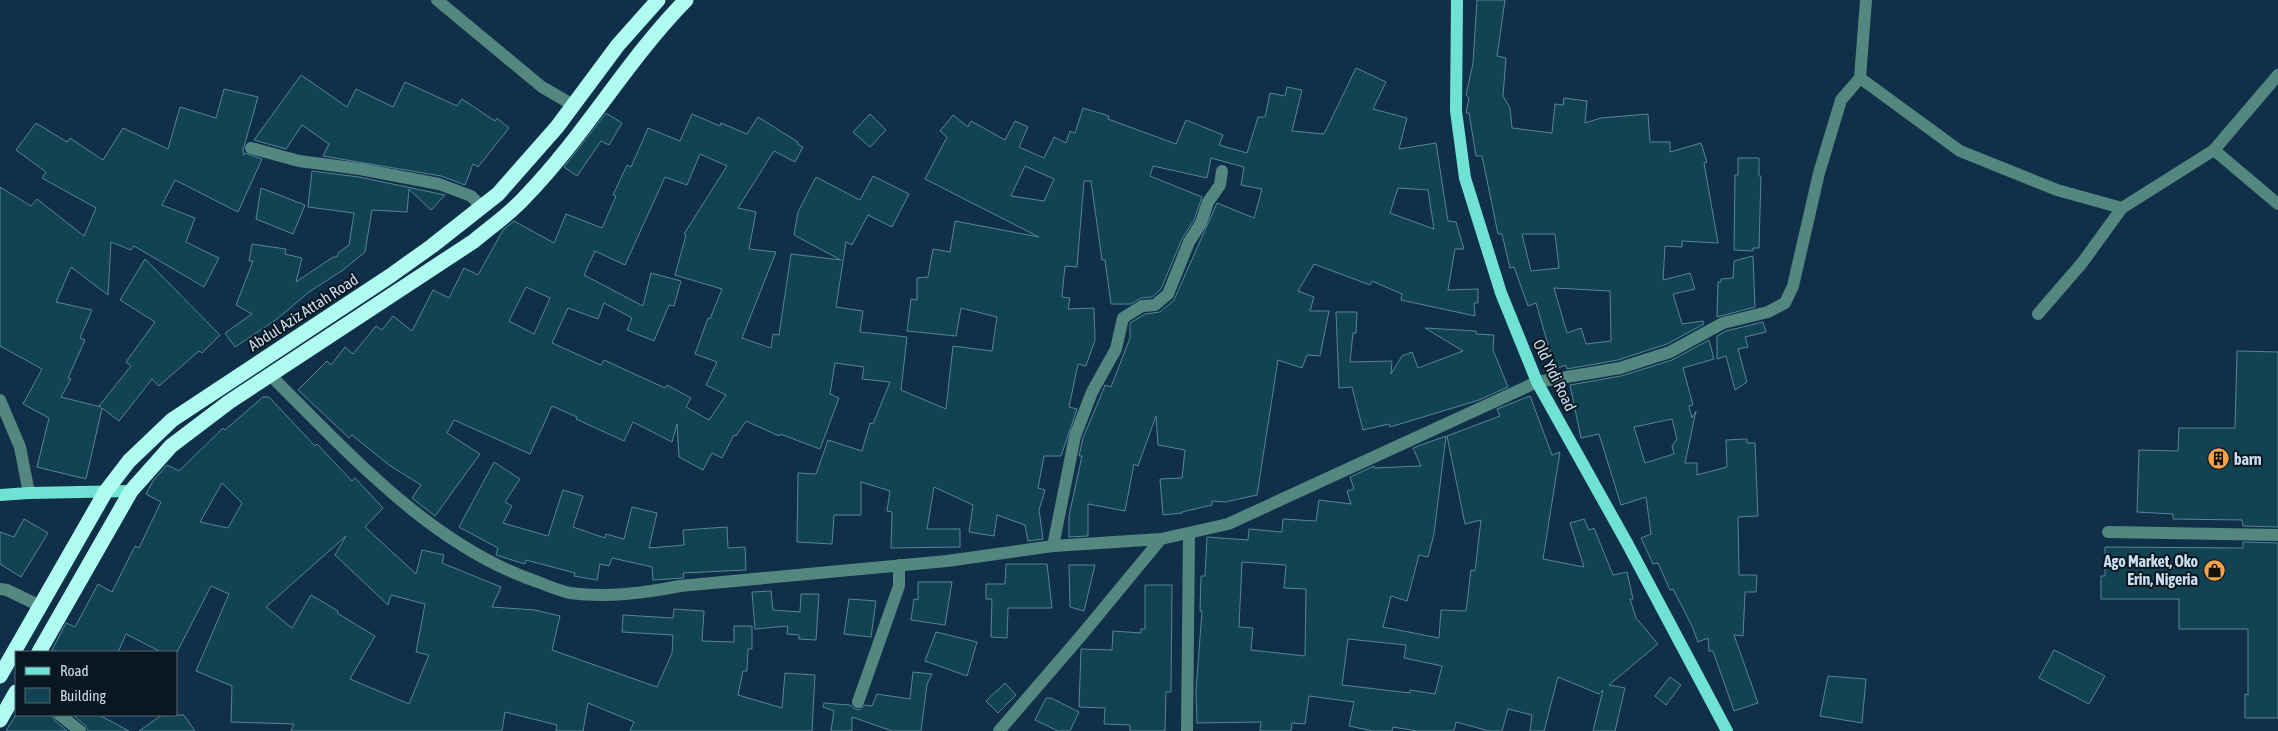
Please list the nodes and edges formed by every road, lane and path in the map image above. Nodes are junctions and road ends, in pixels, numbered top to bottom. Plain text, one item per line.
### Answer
1 (437, 0) edge
2 (658, 0) edge
3 (686, 0) edge
4 (1458, 0) edge
5 (1866, 0) edge
6 (2278, 75) edge
7 (1860, 78) junction
8 (590, 82) junction
9 (607, 94) junction
10 (573, 105) junction
11 (251, 148) dead end
12 (2214, 150) junction
13 (1222, 171) dead end
14 (2278, 204) edge
15 (480, 206) junction
16 (2122, 208) junction
17 (2038, 314) dead end
18 (270, 375) junction
19 (1537, 382) junction
20 (0, 400) edge
21 (106, 491) junction
22 (131, 491) junction
23 (29, 493) junction
24 (0, 495) edge
25 (2108, 532) dead end
26 (1188, 534) junction
27 (2278, 536) edge
28 (1160, 539) junction
29 (1053, 546) junction
30 (899, 566) junction
31 (0, 589) edge
32 (40, 606) junction
33 (40, 651) edge
34 (0, 676) edge
35 (15, 694) edge
36 (858, 702) dead end
37 (61, 716) edge
38 (0, 720) edge
39 (80, 731) edge
40 (999, 731) edge
41 (1187, 731) edge
42 (1727, 731) edge

1 - 10 street
2 - 8 highway, Abdul Aziz Attah Road
3 - 9 highway
4 - 19 main road, Old Yidi Road
5 - 7 street
6 - 12 street
7 - 16 street
7 - 19 street
8 - 9 highway
8 - 10 highway, Abdul Aziz Attah Road
9 - 18 highway
10 - 15 highway, Abdul Aziz Attah Road
11 - 15 street
12 - 14 street
12 - 16 street
13 - 29 street
15 - 21 highway, Abdul Aziz Attah Road
16 - 17 street
18 - 22 highway
18 - 30 street
19 - 26 street
19 - 42 main road, Old Yidi Road
20 - 23 street
21 - 22 main road
21 - 23 main road
21 - 32 highway, Abdul Aziz Attah Road
22 - 33 highway
23 - 24 main road
25 - 27 street
26 - 28 street
26 - 41 street
28 - 29 street
28 - 40 street
29 - 30 street
30 - 36 street
31 - 32 street
32 - 34 highway, Abdul Aziz Attah Road
35 - 38 highway
37 - 39 street

